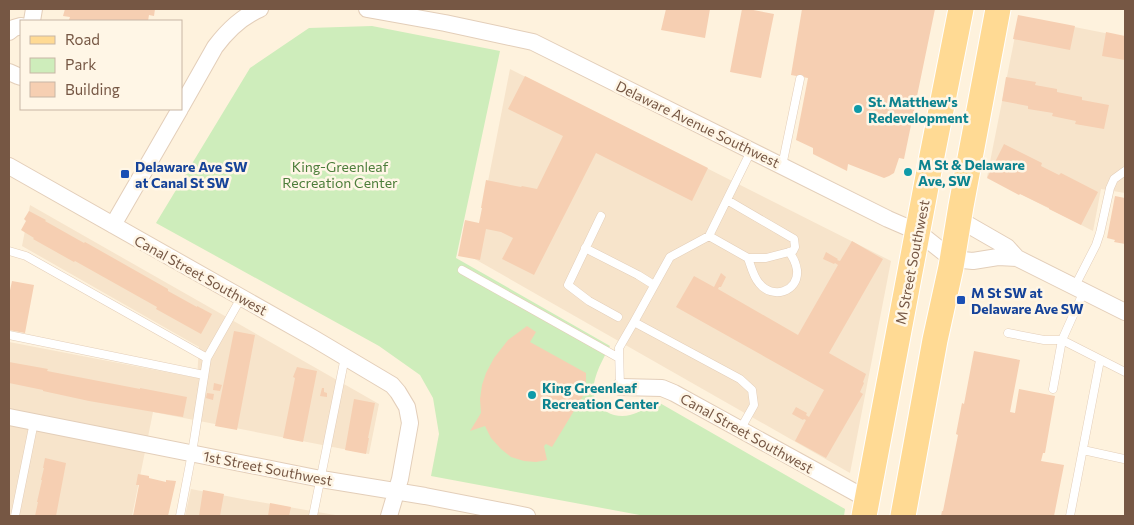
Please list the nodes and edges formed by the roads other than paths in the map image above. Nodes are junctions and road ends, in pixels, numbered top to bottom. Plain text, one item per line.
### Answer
1 (260, 9) edge
2 (367, 9) edge
3 (962, 9) edge
4 (998, 9) edge
5 (20, 26) edge
6 (9, 32) edge
7 (800, 79) dead end
8 (182, 106) edge
9 (180, 110) edge
10 (751, 151) junction
11 (9, 166) edge
12 (782, 166) junction
13 (1125, 171) edge
14 (727, 200) junction
15 (601, 216) dead end
16 (960, 217) junction
17 (114, 225) junction
18 (918, 232) junction
19 (709, 236) junction
20 (586, 248) junction
21 (9, 251) edge
22 (790, 252) junction
23 (748, 258) junction
24 (1017, 258) junction
25 (952, 259) junction
26 (462, 270) dead end
27 (654, 285) junction
28 (1079, 289) junction
29 (241, 298) junction
30 (1125, 312) edge
31 (618, 317) dead end
32 (634, 322) junction
33 (1008, 334) dead end
34 (9, 336) edge
35 (1062, 340) junction
36 (345, 357) junction
37 (207, 358) junction
38 (619, 358) junction
39 (1100, 360) junction
40 (1125, 372) edge
41 (204, 375) junction
42 (620, 387) joint
43 (1053, 389) dead end
44 (9, 418) edge
45 (34, 422) junction
46 (740, 430) junction
47 (1083, 450) junction
48 (192, 453) junction
49 (1124, 459) dead end
50 (320, 479) junction
51 (396, 492) junction
52 (866, 508) edge
53 (16, 516) edge
54 (180, 516) edge
55 (313, 516) edge
56 (389, 516) edge
57 (528, 516) edge
58 (903, 516) edge
59 (1070, 516) edge

1 - 8 street
2 - 10 street, Delaware Avenue Southwest
3 - 18 main road, M Street Southwest
4 - 16 main road
5 - 6 street
7 - 12 lane
9 - 17 street
10 - 12 street, Delaware Avenue Southwest
10 - 14 lane
11 - 17 street, Canal Street Southwest
12 - 18 street, Delaware Avenue Southwest
13 - 28 lane
14 - 19 lane
14 - 22 lane
15 - 20 lane
16 - 24 street
16 - 25 main road
17 - 29 street, Canal Street Southwest
18 - 25 street, Delaware Avenue Southwest
18 - 52 main road, M Street Southwest
19 - 23 lane
19 - 27 lane
20 - 27 lane
20 - 31 lane
21 - 37 lane
22 - 23 lane
22 - 23 lane
24 - 25 street
24 - 28 street
25 - 58 main road
26 - 38 lane
27 - 32 lane
28 - 30 street
28 - 35 lane
29 - 36 street, Canal Street Southwest
29 - 37 lane
32 - 38 lane
32 - 46 lane
33 - 35 lane
34 - 41 lane
35 - 39 lane
35 - 43 lane
36 - 50 lane
36 - 51 street, Canal Street Southwest
37 - 41 lane
38 - 42 lane
39 - 40 lane
39 - 47 lane
41 - 48 lane
42 - 46 street, Canal Street Southwest
44 - 45 street, 1st Street Southwest
45 - 48 street, 1st Street Southwest
45 - 53 lane
46 - 52 street, Canal Street Southwest
47 - 49 lane
47 - 59 lane
48 - 50 street, 1st Street Southwest
48 - 54 lane
50 - 51 street, 1st Street Southwest
50 - 55 lane
51 - 56 street
51 - 57 street, 1st Street Southwest

